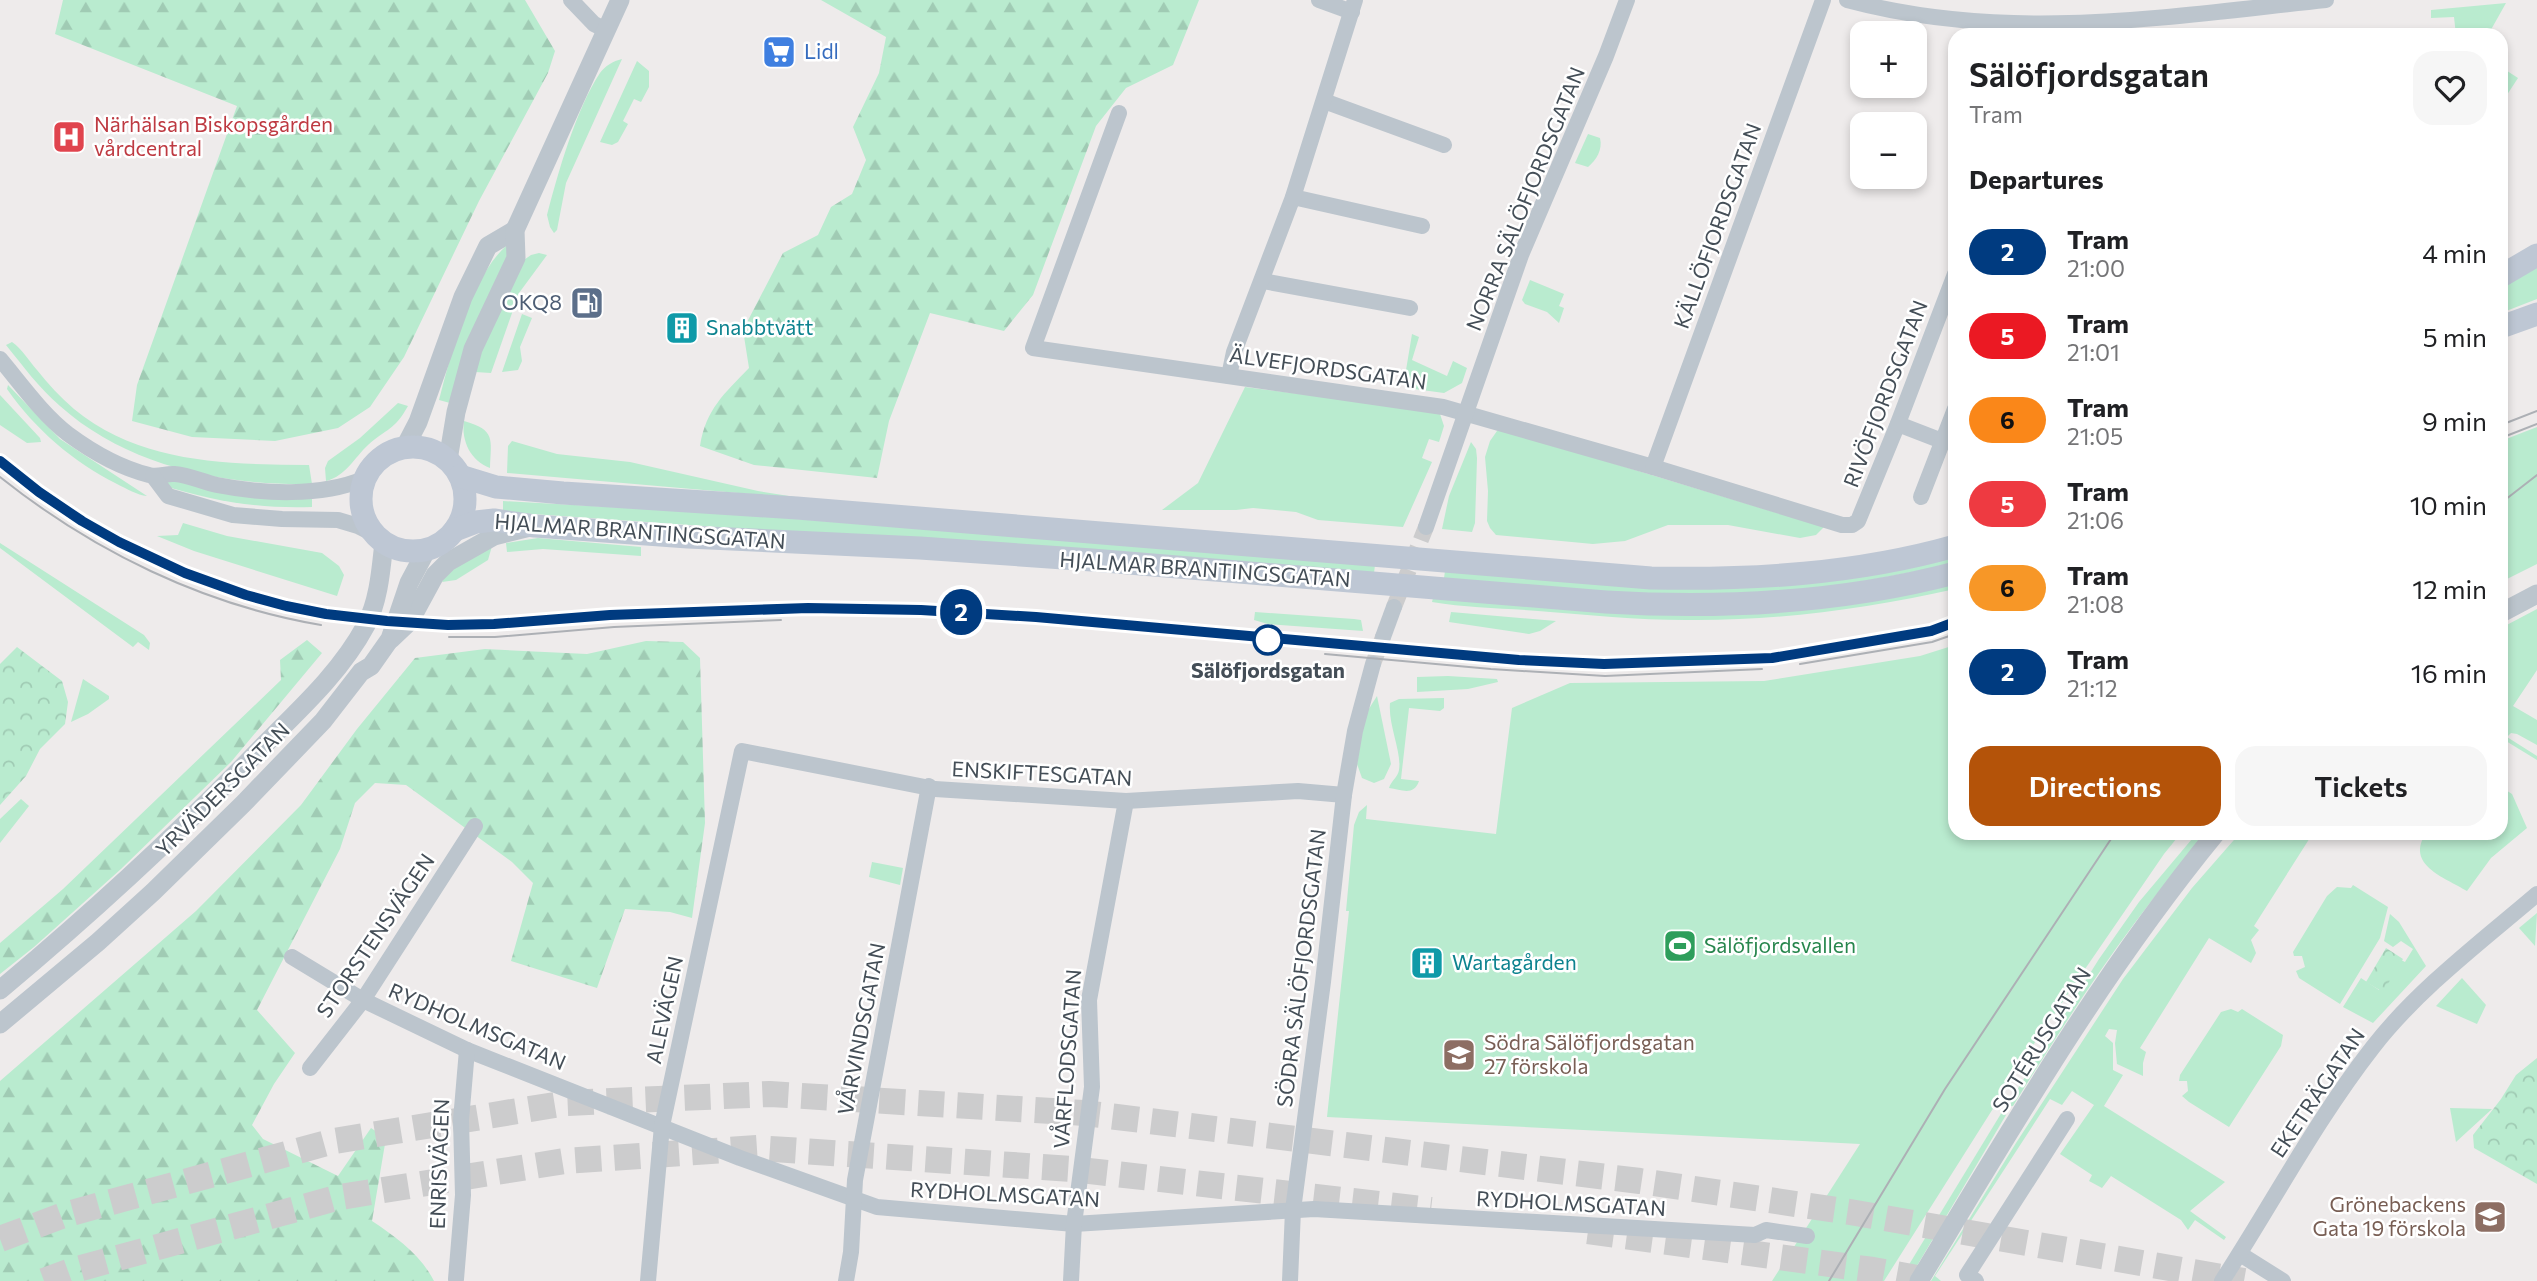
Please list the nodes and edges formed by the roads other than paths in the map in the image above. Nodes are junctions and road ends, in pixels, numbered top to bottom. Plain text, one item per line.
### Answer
1 (571, 0) edge
2 (620, 0) edge
3 (1319, 0) edge
4 (1627, 0) edge
5 (1823, 0) edge
6 (1847, 0) edge
7 (2326, 0) edge
8 (1353, 6) edge
9 (2037, 28) edge
10 (2069, 28) edge
11 (606, 30) junction
12 (1324, 102) junction
13 (1119, 114) dead end
14 (1444, 145) dead end
15 (1293, 197) junction
16 (1422, 226) dead end
17 (515, 230) junction
18 (2537, 255) edge
19 (2508, 272) edge
20 (1263, 281) junction
21 (1948, 292) edge
22 (1410, 308) dead end
23 (2537, 314) edge
24 (2508, 324) edge
25 (0, 359) edge
26 (1229, 376) junction
27 (1467, 413) junction
28 (1898, 424) junction
29 (1948, 426) edge
30 (1942, 441) junction
31 (405, 447) junction
32 (1653, 467) junction
33 (454, 468) junction
34 (153, 476) junction
35 (364, 479) junction
36 (1921, 497) dead end
37 (1852, 525) joint
38 (535, 526) junction
39 (1426, 527) tunnel mouth
40 (455, 530) junction
41 (379, 538) junction
42 (1948, 548) edge
43 (427, 549) junction
44 (1948, 575) edge
45 (2537, 594) edge
46 (1394, 607) tunnel mouth
47 (2508, 610) edge
48 (1383, 637) tunnel mouth
49 (390, 639) junction
50 (1373, 664) tunnel mouth
51 (742, 751) joint
52 (929, 786) junction
53 (1344, 795) junction
54 (1126, 801) junction
55 (475, 826) dead end
56 (2210, 840) edge
57 (2537, 894) edge
58 (292, 957) dead end
59 (0, 990) edge
60 (363, 1000) junction
61 (0, 1024) edge
62 (467, 1050) junction
63 (310, 1068) dead end
64 (2067, 1119) dead end
65 (662, 1126) junction
66 (854, 1201) junction
67 (1293, 1210) junction
68 (1074, 1224) junction
69 (1807, 1236) dead end
70 (2240, 1254) junction
71 (456, 1279) dead end
72 (648, 1281) edge
73 (846, 1281) edge
74 (1071, 1281) edge
75 (1290, 1281) edge
76 (1919, 1281) edge
77 (1976, 1281) edge
78 (2222, 1281) edge
79 (2283, 1281) edge

1 - 11 street
2 - 11 street
3 - 8 street
4 - 27 street, NORRA SÄLÖFJORDSGATAN
5 - 32 street, KÄLLÖFJORDSGATAN
6 - 9 street
7 - 10 street
8 - 12 street
11 - 17 street
12 - 14 street
12 - 15 street
13 - 26 street, ÄLVEFJORDSGATAN
15 - 16 street
15 - 20 street
17 - 31 street
17 - 33 street
18 - 19 main road
20 - 22 street
20 - 26 street
21 - 28 street, RIVÖFJORDSGATAN
23 - 24 main road
25 - 34 street
26 - 27 street, ÄLVEFJORDSGATAN
27 - 32 street, ÄLVEFJORDSGATAN
27 - 39 street
28 - 30 street
28 - 37 street, RIVÖFJORDSGATAN
29 - 30 street
30 - 36 street
31 - 33 main road, HJALMAR BRANTINGSGATAN
31 - 35 main road
32 - 37 street, ÄLVEFJORDSGATAN
33 - 40 main road, HJALMAR BRANTINGSGATAN
33 - 42 main road, HJALMAR BRANTINGSGATAN
34 - 35 street
34 - 41 street
35 - 41 main road
38 - 40 main road, HJALMAR BRANTINGSGATAN
38 - 44 main road, HJALMAR BRANTINGSGATAN
38 - 49 street
40 - 43 main road, HJALMAR BRANTINGSGATAN
41 - 43 main road
41 - 59 street, YRVÄDERSGATAN
43 - 49 street, YRVÄDERSGATAN
45 - 47 street
46 - 48 street
49 - 61 street, YRVÄDERSGATAN
50 - 53 street, SÖDRA SÄLÖFJORDSGATAN
51 - 52 street, ENSKIFTESGATAN
51 - 65 street, ALEVÄGEN
52 - 54 street, ENSKIFTESGATAN
52 - 66 street, VÅRVINDSGATAN
53 - 54 street, ENSKIFTESGATAN
53 - 67 street, SÖDRA SÄLÖFJORDSGATAN
54 - 68 street, VÅRFLODSGATAN
55 - 60 street, STORSTENSVÄGEN
56 - 76 street, SOTÉRUSGATAN
57 - 70 street, EKETRÄGATAN
58 - 60 street, RYDHOLMSGATAN
60 - 62 street, RYDHOLMSGATAN
60 - 63 street, STORSTENSVÄGEN
62 - 65 street, RYDHOLMSGATAN
62 - 71 street, ENRISVÄGEN
64 - 77 street
65 - 66 street, RYDHOLMSGATAN
65 - 72 street, ALEVÄGEN
66 - 68 street, RYDHOLMSGATAN
66 - 73 street, VÅRVINDSGATAN
67 - 68 street, RYDHOLMSGATAN
67 - 69 street, RYDHOLMSGATAN
67 - 75 street, SÖDRA SÄLÖFJORDSGATAN
68 - 74 street, VÅRFLODSGATAN
70 - 78 street, EKETRÄGATAN
70 - 79 street

